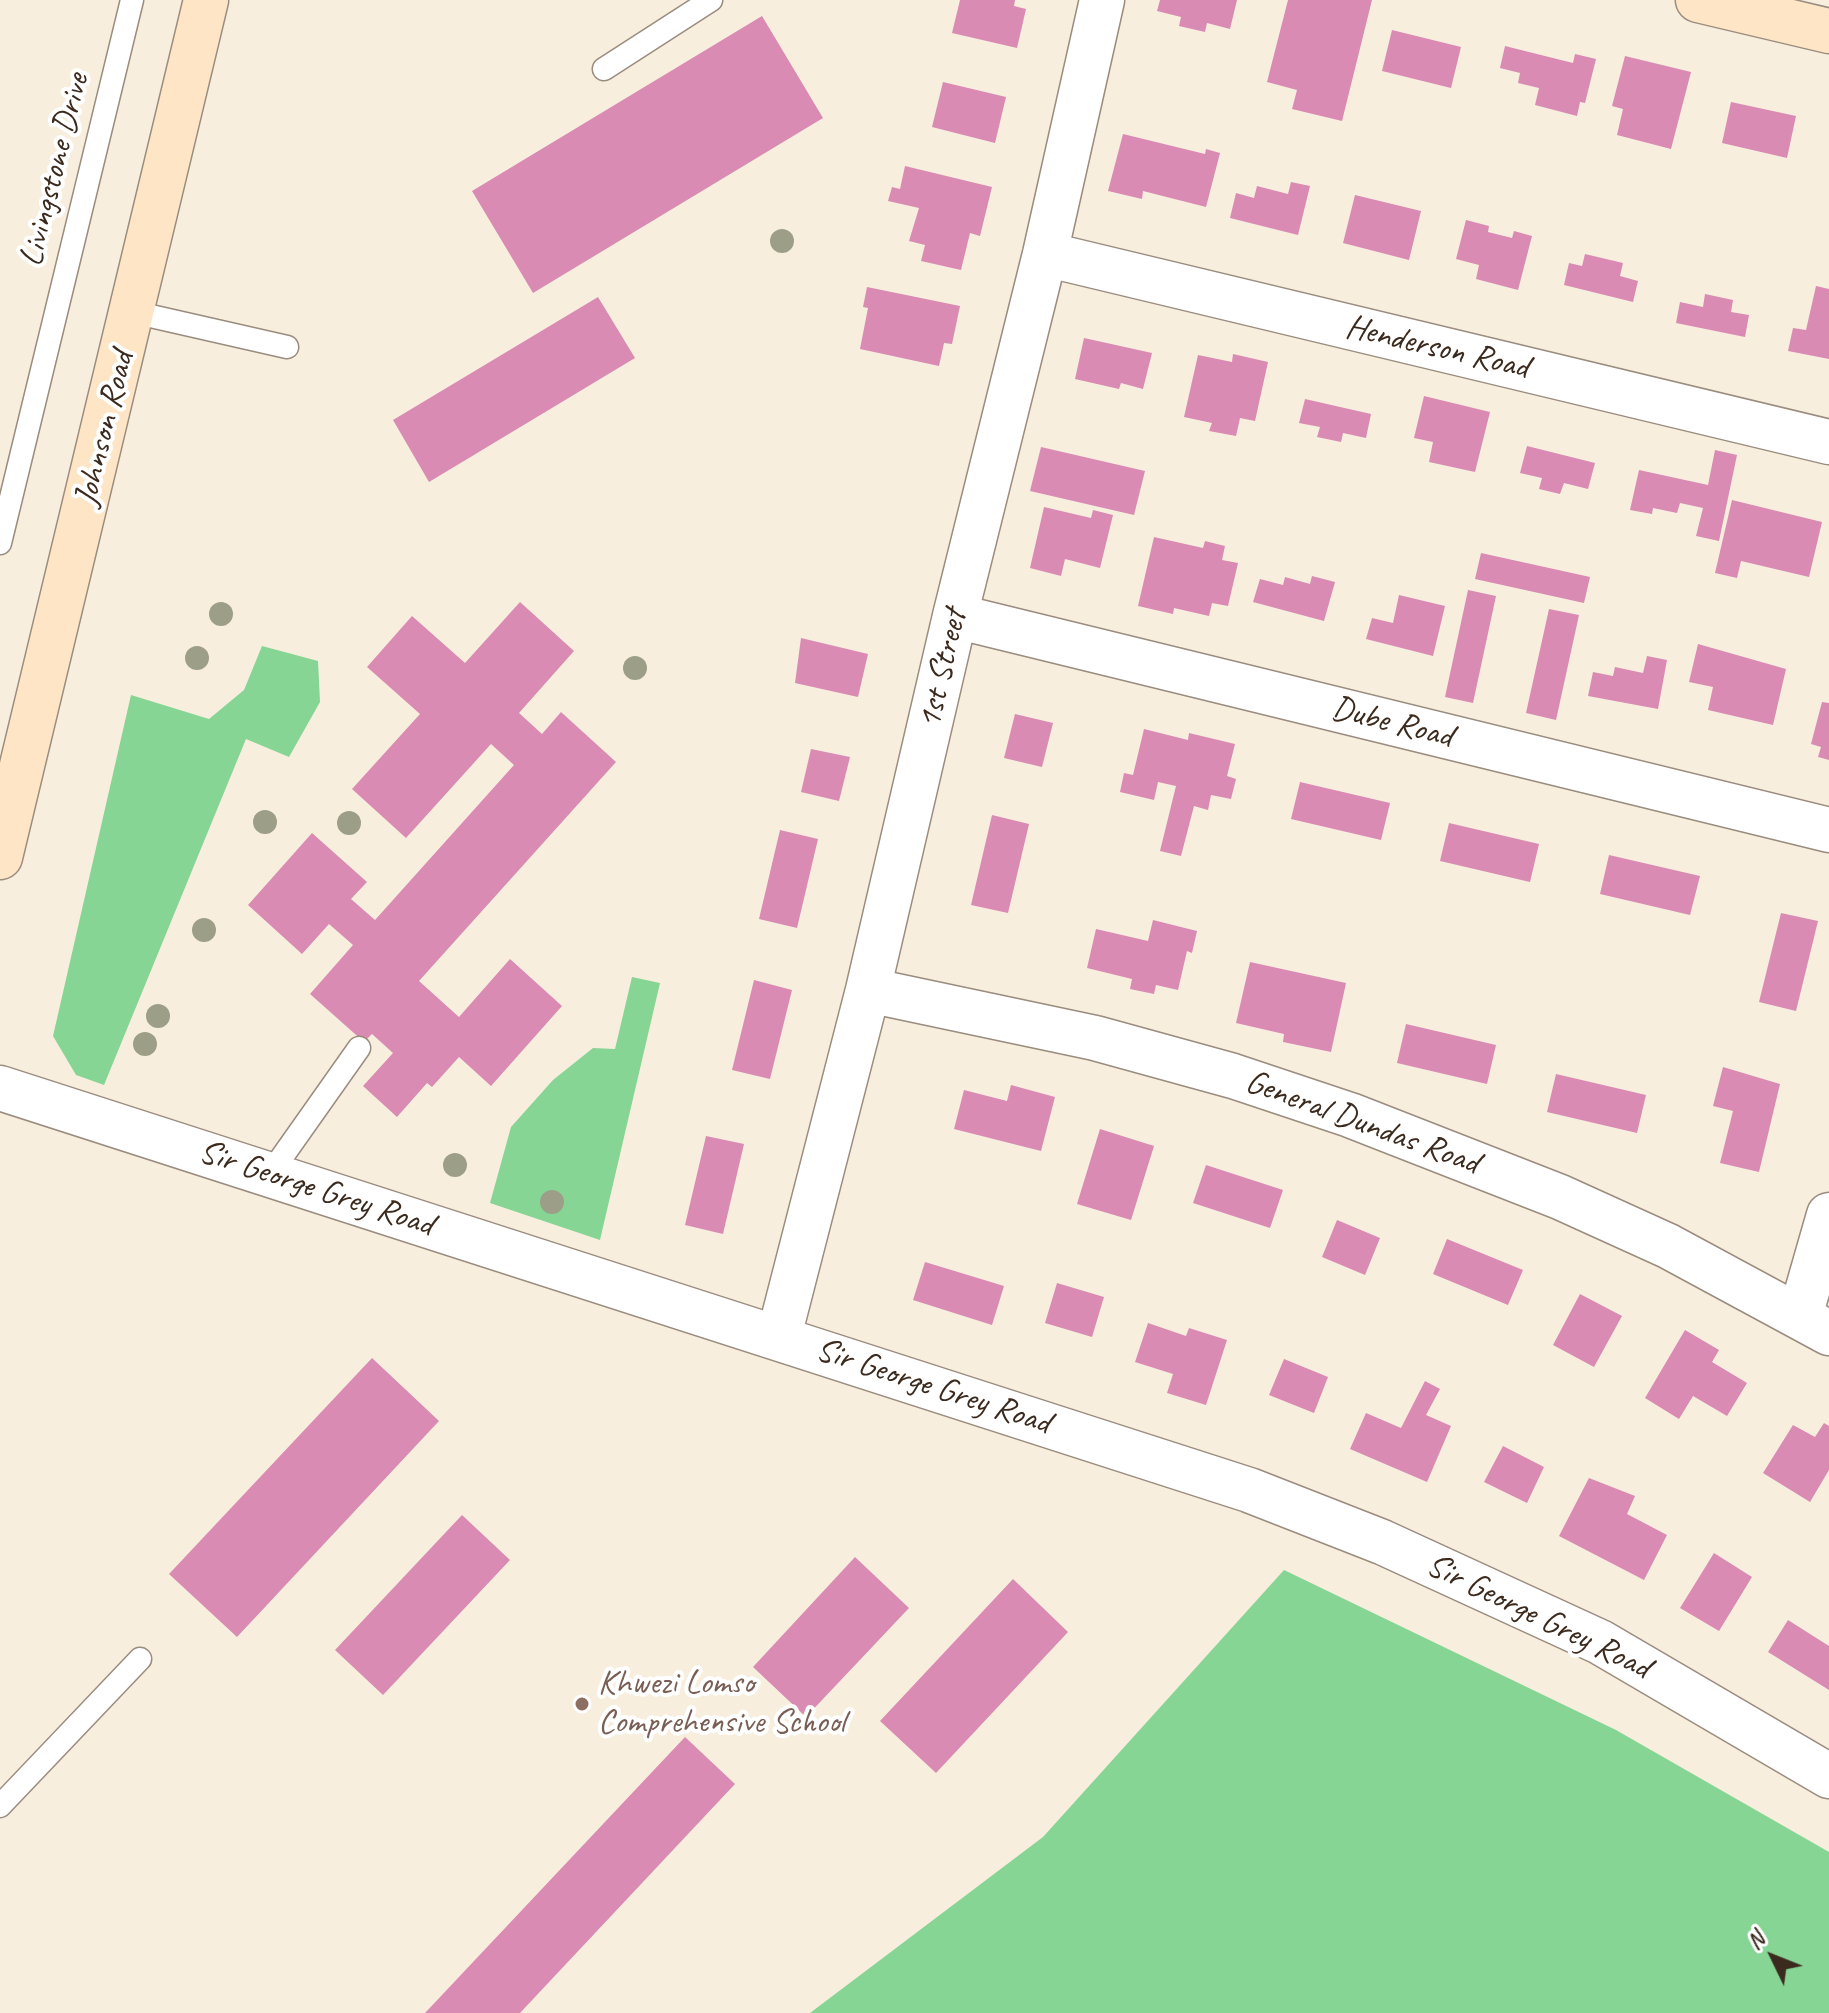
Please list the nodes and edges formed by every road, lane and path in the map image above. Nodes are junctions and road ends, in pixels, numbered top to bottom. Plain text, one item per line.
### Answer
1 (132, 0) edge
2 (206, 0) edge
3 (711, 0) edge
4 (1102, 0) edge
5 (1698, 0) edge
6 (1829, 31) edge
7 (604, 69) dead end
8 (1045, 254) junction
9 (133, 312) junction
10 (287, 347) dead end
11 (1829, 442) edge
12 (0, 543) edge
13 (955, 616) junction
14 (1829, 830) edge
15 (0, 857) edge
16 (868, 990) junction
17 (359, 1048) dead end
18 (0, 1088) edge
19 (270, 1174) junction
20 (1829, 1215) edge
21 (1814, 1324) edge
22 (779, 1336) junction
23 (140, 1659) dead end
24 (1829, 1776) edge
25 (0, 1806) edge

1 - 12 lane, Livingstone Drive
2 - 9 street, Johnson Road
3 - 7 lane
4 - 8 street, 1st Street
5 - 6 street
8 - 11 street, Henderson Road
8 - 13 street, 1st Street
9 - 10 lane
9 - 15 street, Johnson Road
13 - 14 street, Dube Road
13 - 16 street, 1st Street
16 - 21 street, General Dundas Road
16 - 22 street, 1st Street
17 - 19 lane
18 - 19 street, Sir George Grey Road
19 - 22 street, Sir George Grey Road
20 - 21 street
22 - 24 street, Sir George Grey Road
23 - 25 lane

